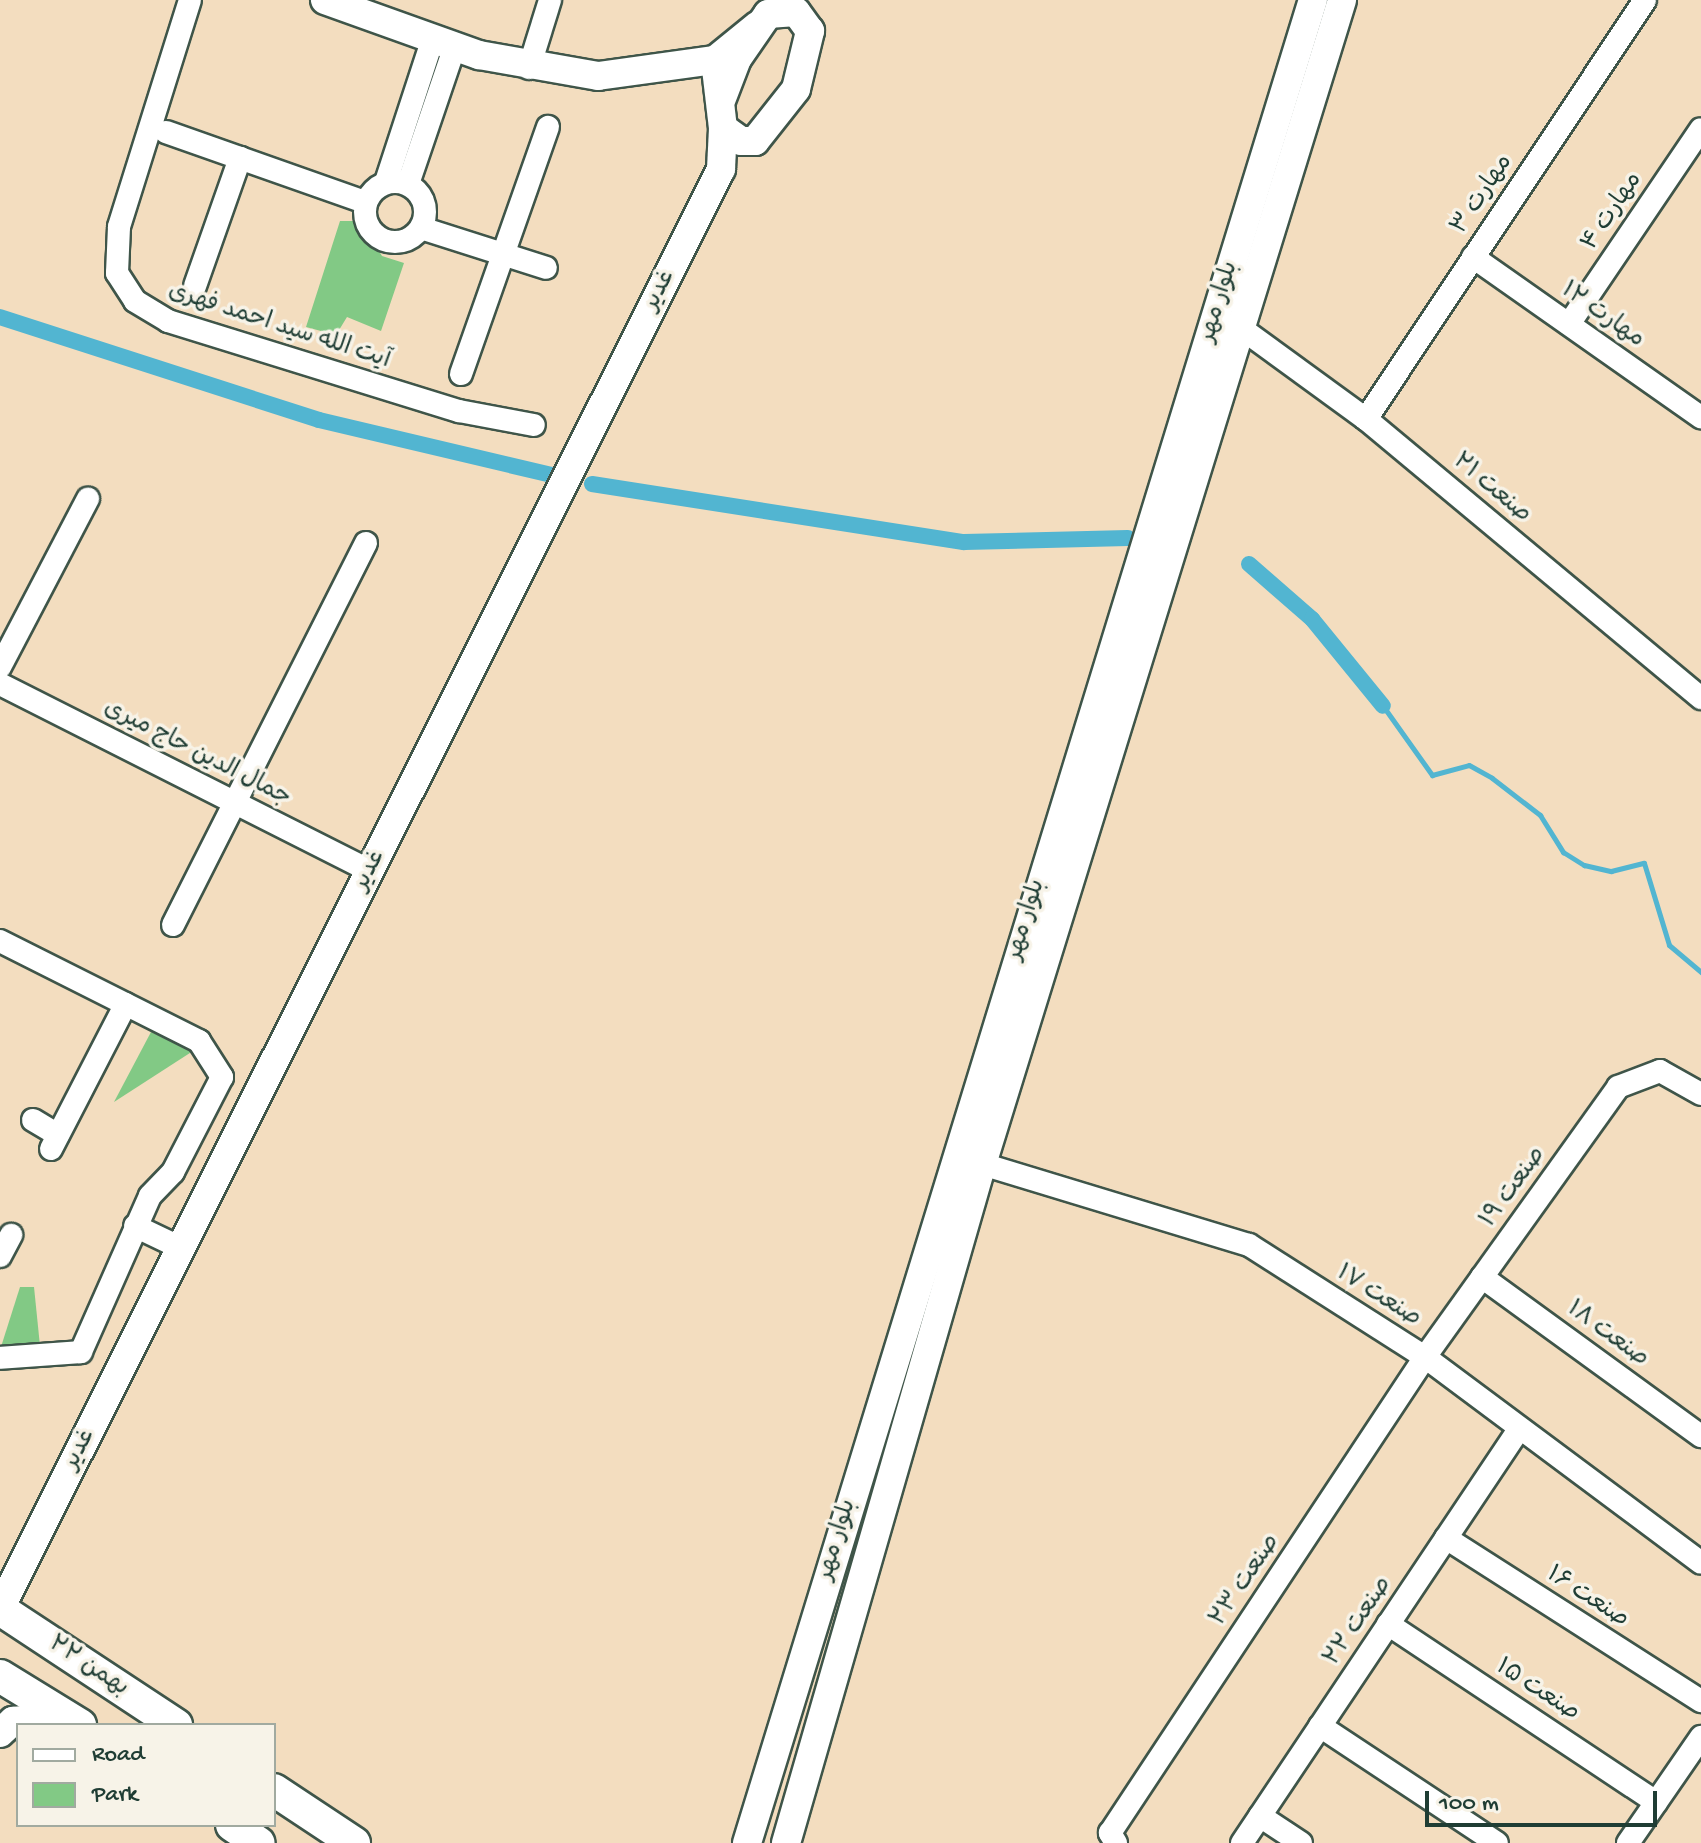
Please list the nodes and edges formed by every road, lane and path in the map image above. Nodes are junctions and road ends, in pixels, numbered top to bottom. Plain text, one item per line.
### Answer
1 (190, 0) edge
2 (325, 0) edge
3 (550, 0) edge
4 (1313, 0) edge
5 (1342, 0) edge
6 (1645, 0) edge
7 (786, 5) edge
8 (809, 12) edge
9 (758, 25) junction
10 (444, 42) junction
11 (715, 60) junction
12 (529, 68) junction
13 (722, 98) junction
14 (548, 127) dead end
15 (723, 128) junction
16 (1701, 129) edge
17 (166, 132) dead end
18 (748, 142) junction
19 (1694, 156) edge
20 (240, 158) junction
21 (721, 169) junction
22 (397, 183) junction
23 (365, 202) junction
24 (421, 228) junction
25 (507, 255) junction
26 (1473, 257) junction
27 (546, 268) dead end
28 (195, 286) dead end
29 (1569, 324) junction
30 (1241, 328) junction
31 (461, 374) dead end
32 (1701, 417) edge
33 (1366, 419) junction
34 (534, 425) dead end
35 (88, 499) dead end
36 (366, 543) dead end
37 (1130, 587) junction
38 (1158, 597) junction
39 (0, 667) edge
40 (0, 684) edge
41 (1701, 698) edge
42 (236, 803) junction
43 (370, 871) junction
44 (173, 925) dead end
45 (0, 941) edge
46 (126, 1004) junction
47 (1701, 1094) edge
48 (33, 1120) dead end
49 (982, 1164) junction
50 (135, 1226) junction
51 (11, 1235) dead end
52 (181, 1248) junction
53 (0, 1256) edge
54 (1482, 1277) junction
55 (1425, 1357) junction
56 (0, 1358) edge
57 (1518, 1430) junction
58 (1701, 1436) edge
59 (1446, 1538) junction
60 (1701, 1563) edge
61 (0, 1609) edge
62 (1388, 1624) junction
63 (0, 1676) edge
64 (1701, 1701) edge
65 (72, 1720) edge
66 (173, 1723) edge
67 (1320, 1726) junction
68 (0, 1733) edge
69 (1701, 1737) edge
70 (276, 1791) edge
71 (1656, 1802) junction
72 (1260, 1816) junction
73 (235, 1827) edge
74 (1113, 1838) edge
75 (259, 1843) edge
76 (354, 1843) edge
77 (747, 1843) edge
78 (786, 1843) edge
79 (1242, 1843) edge
80 (1301, 1843) edge
81 (1497, 1843) edge
82 (1628, 1843) edge

1 - 34 street, آیت الله سید احمد فهری
2 - 10 main road
3 - 12 street
4 - 37 main road, بلوار مهر
5 - 30 main road, بلوار مهر
6 - 26 street, مهارت ۳
7 - 8 main road
7 - 9 main road
8 - 18 main road
9 - 11 main road
9 - 13 main road
10 - 12 main road
10 - 22 street
11 - 12 main road
11 - 13 main road, غدیر
13 - 15 main road, غدیر
14 - 25 street
15 - 18 main road
15 - 21 main road, غدیر
16 - 19 street, مهارت ۴
17 - 20 street
18 - 21 main road
19 - 29 street, مهارت ۴
20 - 23 street
20 - 28 street
21 - 43 main road, غدیر
22 - 23 street
22 - 24 street
23 - 24 street
24 - 25 street
25 - 27 street
25 - 31 street
26 - 29 street, مهارت ۱۲
26 - 33 street, مهارت ۳
29 - 32 street, مهارت ۱۲
30 - 33 street, صنعت ۲۱
30 - 38 main road, بلوار مهر
33 - 41 street, صنعت ۲۱
35 - 39 street
36 - 42 street
37 - 38 main road
37 - 77 main road, بلوار مهر
38 - 49 main road, بلوار مهر
40 - 42 street, جمال الدین حاج میری
42 - 43 street, جمال الدین حاج میری
42 - 44 street
43 - 52 main road, غدیر
45 - 46 street
46 - 48 street
46 - 50 street
47 - 54 street, صنعت ۱۹
49 - 55 street, صنعت ۱۷
49 - 78 main road, بلوار مهر
50 - 52 street
50 - 56 street
51 - 53 street
52 - 61 main road, غدیر
54 - 55 street, صنعت ۱۹
54 - 58 street, صنعت ۱۸
55 - 57 street, صنعت ۱۷
55 - 74 street, صنعت ۲۳
57 - 59 street, صنعت ۲۲
57 - 60 street, صنعت ۱۷
59 - 62 street, صنعت ۲۲
59 - 64 street, صنعت ۱۶
61 - 66 highway, ۲۲ بهمن
62 - 67 street, صنعت ۲۲
62 - 71 street, صنعت ۱۵
63 - 65 highway
65 - 68 main road
67 - 72 street, صنعت ۲۲
67 - 81 street
69 - 71 street
70 - 76 highway
71 - 82 street
72 - 79 street, صنعت ۲۲
72 - 80 street
73 - 75 highway

